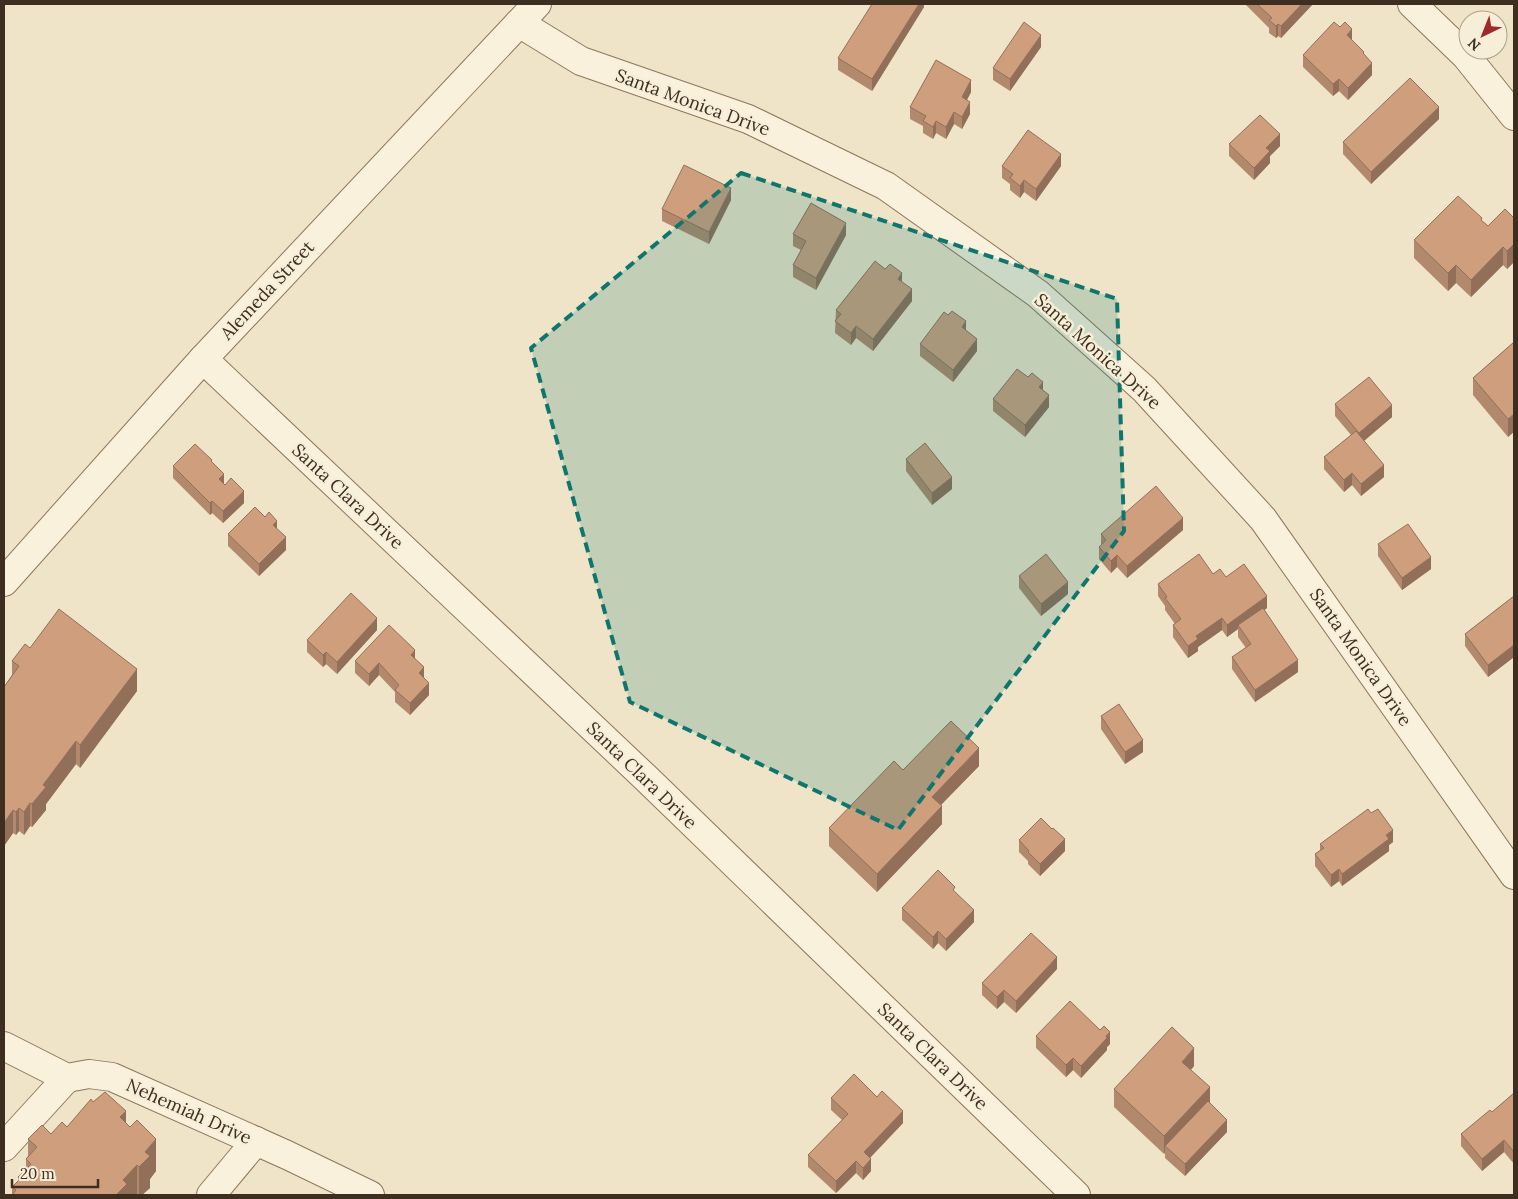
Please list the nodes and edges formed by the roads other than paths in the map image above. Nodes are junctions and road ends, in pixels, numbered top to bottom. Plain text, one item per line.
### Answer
1 (1412, 4) edge
2 (528, 13) edge
3 (1514, 116) edge
4 (203, 359) junction
5 (4, 582) edge
6 (1514, 875) edge
7 (4, 1046) edge
8 (67, 1078) junction
9 (256, 1141) junction
10 (4, 1147) edge
11 (211, 1195) edge
12 (370, 1195) edge
13 (1076, 1195) edge

1 - 3 street
2 - 4 street, Alemeda Street
2 - 6 street, Santa Monica Drive
4 - 5 street, Alemeda Street
4 - 13 street, Santa Clara Drive
7 - 8 street
8 - 9 street, Nehemiah Drive
8 - 10 street
9 - 11 street
9 - 12 street, Nehemiah Drive

